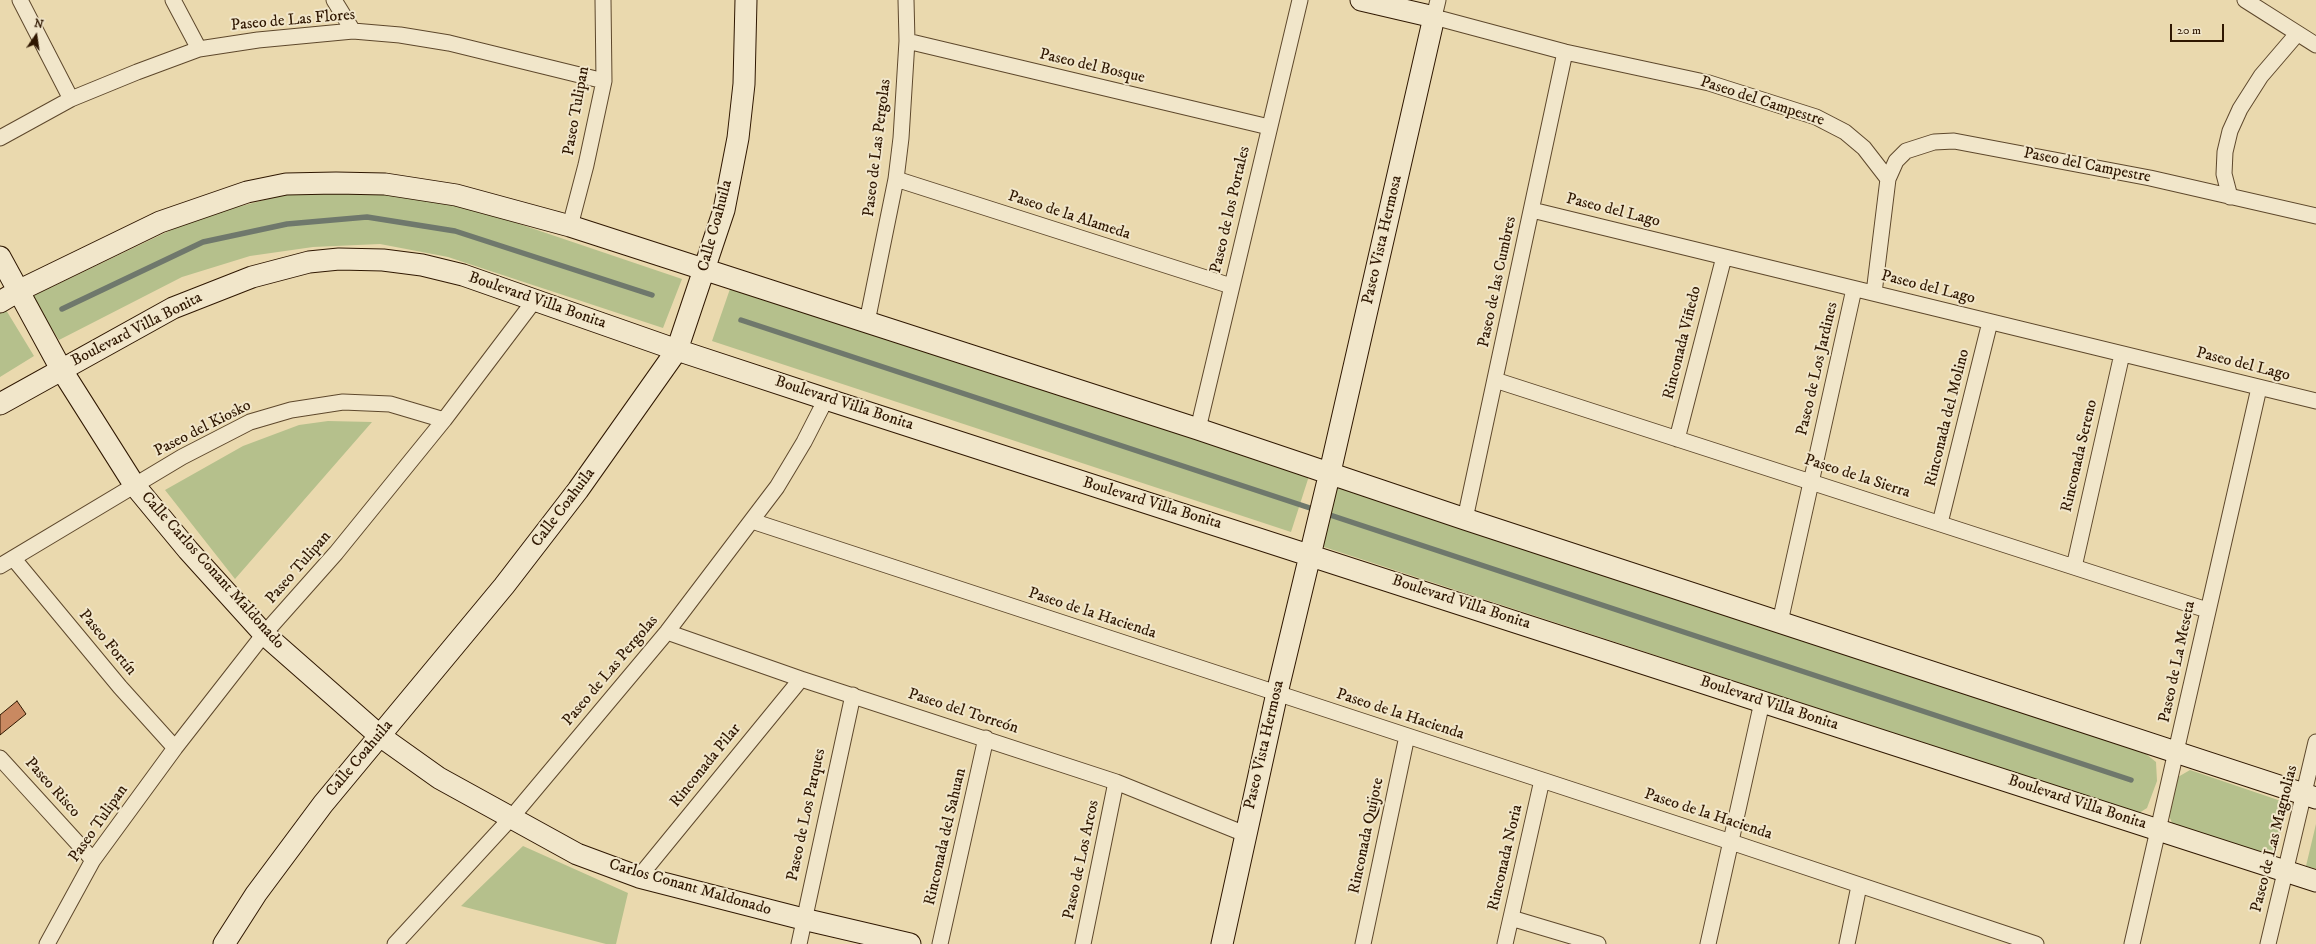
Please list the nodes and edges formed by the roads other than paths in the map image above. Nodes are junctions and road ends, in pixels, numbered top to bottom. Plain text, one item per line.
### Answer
1 (20, 0) edge
2 (173, 0) edge
3 (334, 0) edge
4 (603, 0) edge
5 (746, 0) edge
6 (906, 0) edge
7 (1300, 0) edge
8 (1361, 0) edge
9 (2245, 0) edge
10 (1436, 8) edge
11 (353, 31) junction
12 (2297, 34) junction
13 (907, 41) junction
14 (2316, 45) edge
15 (199, 49) junction
16 (1566, 52) junction
17 (604, 81) junction
18 (71, 100) junction
19 (1269, 127) junction
20 (0, 138) edge
21 (896, 179) junction
22 (1888, 179) junction
23 (2230, 197) junction
24 (1532, 210) junction
25 (2316, 216) edge
26 (570, 226) junction
27 (0, 257) edge
28 (1724, 257) junction
29 (703, 275) junction
30 (1231, 286) junction
31 (1854, 289) junction
32 (1874, 294) junction
33 (24, 299) junction
34 (534, 301) junction
35 (0, 302) edge
36 (867, 322) junction
37 (1990, 322) junction
38 (679, 345) junction
39 (2122, 354) junction
40 (56, 360) junction
41 (1495, 380) junction
42 (2259, 388) junction
43 (826, 399) junction
44 (2316, 402) edge
45 (0, 404) edge
46 (444, 420) junction
47 (1198, 429) junction
48 (1678, 438) junction
49 (1329, 476) junction
50 (1811, 482) junction
51 (135, 486) junction
52 (1465, 519) junction
53 (752, 521) junction
54 (1940, 524) junction
55 (1310, 550) junction
56 (13, 558) junction
57 (0, 566) edge
58 (2074, 567) junction
59 (2207, 610) junction
60 (1780, 622) junction
61 (667, 632) junction
62 (264, 634) junction
63 (801, 679) junction
64 (1277, 693) junction
65 (853, 695) junction
66 (1762, 702) junction
67 (380, 736) junction
68 (1407, 736) junction
69 (986, 738) junction
70 (2316, 742) edge
71 (175, 748) junction
72 (2176, 752) junction
73 (0, 758) edge
74 (1542, 780) junction
75 (1116, 782) junction
76 (2310, 796) edge
77 (511, 818) junction
78 (2156, 828) junction
79 (1245, 834) junction
80 (1731, 842) junction
81 (93, 860) junction
82 (2285, 870) junction
83 (640, 877) junction
84 (2316, 881) edge
85 (1859, 886) junction
86 (1511, 918) junction
87 (803, 919) junction
88 (1994, 938) edge
89 (398, 943) edge
90 (47, 944) edge
91 (224, 944) edge
92 (799, 944) edge
93 (910, 944) edge
94 (940, 944) edge
95 (1083, 944) edge
96 (1222, 944) edge
97 (1363, 944) edge
98 (1505, 944) edge
99 (1598, 944) edge
100 (1708, 944) edge
101 (1847, 944) edge
102 (2036, 944) edge
103 (2132, 944) edge
104 (2268, 944) edge

1 - 18 street
2 - 15 street
3 - 11 street
4 - 17 street, Paseo Tulipan
5 - 29 street, Calle Coahuila
6 - 13 street, Paseo de Las Pergolas
7 - 19 street, Paseo de los Portales
8 - 10 street, Paseo del Campestre
9 - 12 street
10 - 16 street, Paseo del Campestre
10 - 49 street, Paseo Vista Hermosa
11 - 15 street, Paseo de Las Flores
11 - 17 street, Paseo de Las Flores
12 - 14 street
12 - 23 street
13 - 19 street, Paseo del Bosque
13 - 21 street, Paseo de Las Pergolas
15 - 18 street, Paseo de Las Flores
16 - 22 street, Paseo del Campestre
16 - 24 street, Paseo de las Cumbres
17 - 26 street, Paseo Tulipan
18 - 20 street, Paseo de Las Flores
19 - 30 street, Paseo de los Portales
21 - 30 street, Paseo de la Alameda
21 - 36 street, Paseo de Las Pergolas
22 - 23 street, Paseo del Campestre
22 - 32 street
23 - 25 street, Paseo del Campestre
24 - 28 street, Paseo del Lago
24 - 41 street, Paseo de las Cumbres
26 - 29 street
26 - 33 street
27 - 33 street, Calle Carlos Conant Maldonado
28 - 31 street, Paseo del Lago
28 - 48 street, Rinconada Viñedo
29 - 36 street
29 - 38 street, Calle Coahuila
30 - 47 street, Paseo de los Portales
31 - 32 street, Paseo del Lago
31 - 50 street, Paseo de Los Jardines
32 - 37 street, Paseo del Lago
33 - 35 street
33 - 40 street, Calle Carlos Conant Maldonado
34 - 38 street, Boulevard Villa Bonita
34 - 40 street, Boulevard Villa Bonita
34 - 46 street, Paseo Tulipan
36 - 47 street
37 - 39 street, Paseo del Lago
37 - 54 street, Rinconada del Molino
38 - 43 street, Boulevard Villa Bonita
38 - 67 street, Calle Coahuila
39 - 42 street, Paseo del Lago
39 - 58 street, Rinconada Sereno
40 - 45 street, Boulevard Villa Bonita
40 - 51 street, Calle Carlos Conant Maldonado
41 - 48 street, Paseo de la Sierra
41 - 52 street, Paseo de las Cumbres
42 - 44 street, Paseo del Lago
42 - 59 street, Paseo de La Meseta
43 - 53 street, Paseo de Las Pergolas
43 - 55 street, Boulevard Villa Bonita
46 - 51 street, Paseo del Kiosko
46 - 62 street, Paseo Tulipan
47 - 49 street
48 - 50 street, Paseo de la Sierra
49 - 52 street
49 - 55 street, Paseo Vista Hermosa
50 - 54 street, Paseo de la Sierra
50 - 60 street, Paseo de Los Jardines
51 - 56 street, Paseo del Kiosko
51 - 62 street, Calle Carlos Conant Maldonado
52 - 60 street
53 - 61 street, Paseo de Las Pergolas
53 - 64 street, Paseo de la Hacienda
54 - 58 street, Paseo de la Sierra
55 - 64 street, Paseo Vista Hermosa
55 - 66 street, Boulevard Villa Bonita
56 - 57 street, Paseo del Kiosko
56 - 71 street, Paseo Fortín
58 - 59 street, Paseo de la Sierra
59 - 72 street, Paseo de La Meseta
60 - 72 street
61 - 63 street, Paseo del Torreón
61 - 77 street, Paseo de Las Pergolas
62 - 67 street, Calle Carlos Conant Maldonado
62 - 71 street, Paseo Tulipan
63 - 65 street, Paseo del Torreón
63 - 83 street, Rinconada Pilar
64 - 68 street, Paseo de la Hacienda
64 - 79 street, Paseo Vista Hermosa
65 - 69 street, Paseo del Torreón
65 - 87 street, Paseo de Los Parques
66 - 78 street, Boulevard Villa Bonita
66 - 80 street
67 - 77 street, Carlos Conant Maldonado
67 - 91 street, Calle Coahuila
68 - 74 street, Paseo de la Hacienda
68 - 97 street, Rinconada Quijote
69 - 75 street, Paseo del Torreón
69 - 94 street, Rinconada del Sahuan
70 - 76 street, Paseo de Las Magnolias
71 - 81 street, Paseo Tulipan
72 - 76 street
72 - 78 street, Paseo de La Meseta
73 - 81 street, Paseo Risco
74 - 80 street, Paseo de la Hacienda
74 - 86 street, Rinconada Noria
75 - 79 street, Paseo del Torreón
75 - 95 street, Paseo de Los Arcos
76 - 82 street, Paseo de Las Magnolias
77 - 83 street, Carlos Conant Maldonado
77 - 89 street, Paseo de Las Pergolas
78 - 82 street, Boulevard Villa Bonita
78 - 103 street, Paseo de La Meseta
79 - 96 street, Paseo Vista Hermosa
80 - 85 street, Paseo de la Hacienda
80 - 100 street
81 - 90 street, Paseo Tulipan
82 - 84 street, Boulevard Villa Bonita
82 - 104 street, Paseo de Las Magnolias
83 - 87 street, Carlos Conant Maldonado
85 - 88 street, Paseo de la Hacienda
85 - 101 street
86 - 98 street, Rinconada Noria
86 - 99 street
87 - 92 street, Paseo de Los Parques
87 - 93 street, Carlos Conant Maldonado
88 - 102 street, Paseo de la Hacienda

